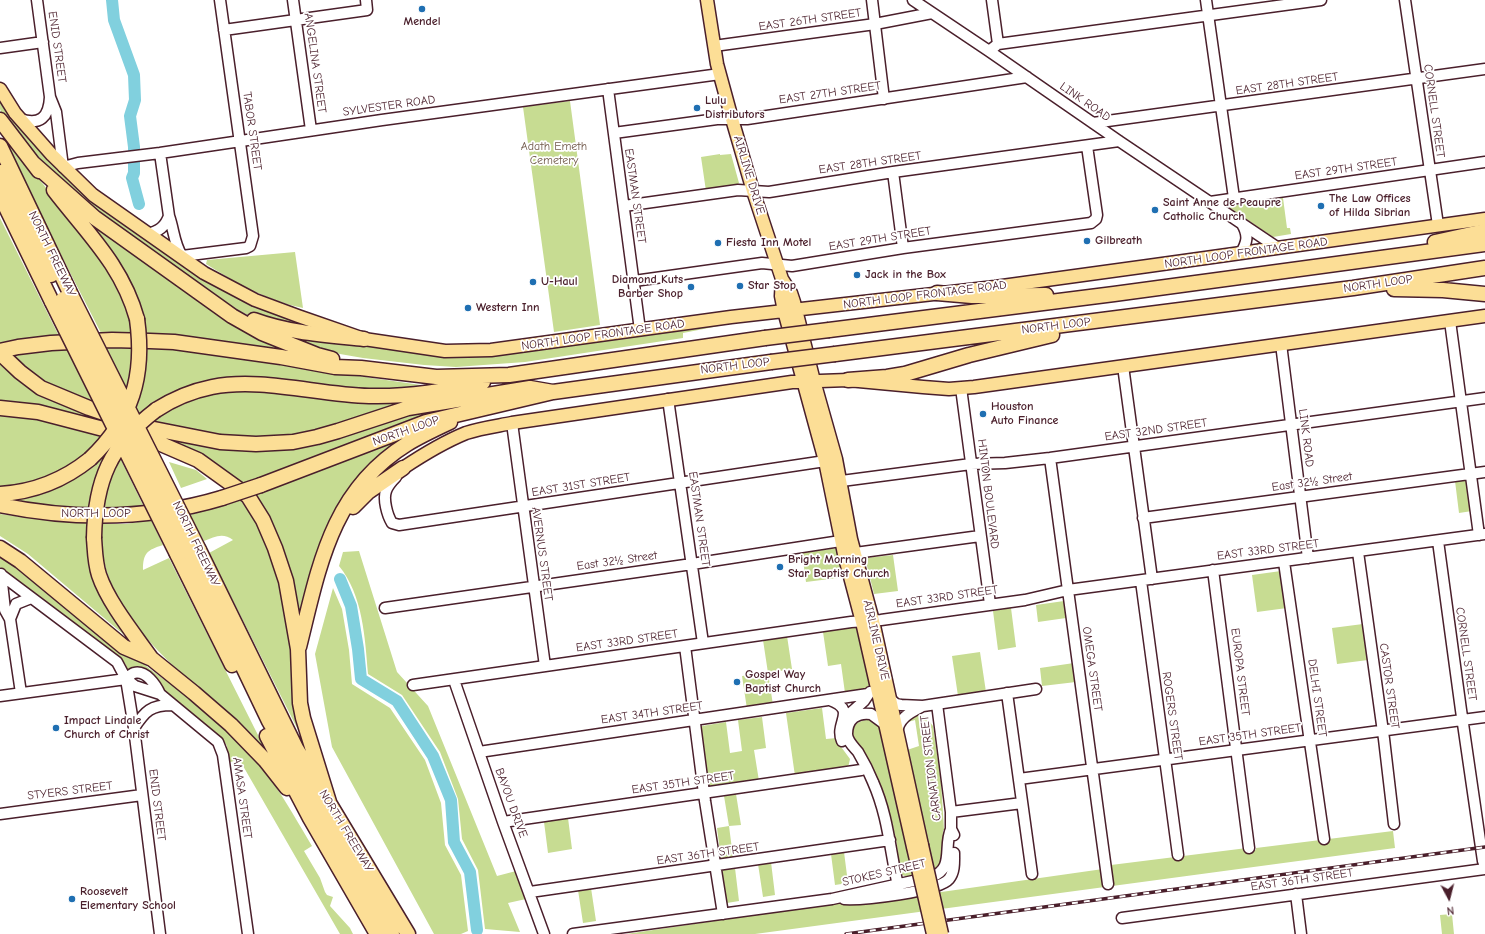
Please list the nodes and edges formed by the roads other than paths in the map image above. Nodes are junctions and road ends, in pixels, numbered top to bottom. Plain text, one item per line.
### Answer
1 (37, 0) edge
2 (220, 0) edge
3 (293, 0) edge
4 (707, 0) edge
5 (872, 0) edge
6 (913, 0) edge
7 (992, 0) edge
8 (1206, 0) edge
9 (1321, 0) edge
10 (1405, 0) edge
11 (367, 5) edge
12 (932, 13) junction
13 (1208, 15) junction
14 (296, 20) junction
15 (875, 24) junction
16 (224, 30) junction
17 (43, 42) junction
18 (998, 44) junction
19 (714, 46) junction
20 (0, 48) edge
21 (989, 51) junction
22 (1485, 69) edge
23 (720, 74) junction
24 (1027, 78) junction
25 (1416, 79) junction
26 (0, 89) edge
27 (608, 89) junction
28 (50, 97) junction
29 (884, 99) junction
30 (1221, 106) junction
31 (20, 119) junction
32 (732, 119) junction
33 (0, 120) edge
34 (1093, 123) junction
35 (311, 130) junction
36 (614, 132) junction
37 (240, 141) junction
38 (1119, 141) junction
39 (0, 146) edge
40 (1087, 146) junction
41 (156, 153) junction
42 (1485, 162) edge
43 (33, 163) junction
44 (64, 167) junction
45 (1429, 170) junction
46 (0, 172) edge
47 (893, 172) junction
48 (753, 191) junction
49 (0, 195) edge
50 (1234, 198) junction
51 (1210, 202) junction
52 (624, 206) junction
53 (170, 216) junction
54 (1485, 218) edge
55 (1242, 224) junction
56 (1438, 225) junction
57 (1485, 231) edge
58 (148, 234) junction
59 (1485, 244) edge
60 (903, 248) junction
61 (1278, 248) junction
62 (1241, 253) junction
63 (182, 256) junction
64 (778, 265) junction
65 (1327, 265) junction
66 (1485, 268) edge
67 (782, 279) junction
68 (634, 281) junction
69 (1353, 288) junction
70 (937, 293) junction
71 (203, 294) junction
72 (1114, 294) junction
73 (1485, 294) edge
74 (62, 299) junction
75 (796, 310) junction
76 (784, 311) junction
77 (1485, 316) edge
78 (1132, 317) junction
79 (1450, 321) junction
80 (640, 330) junction
81 (364, 339) junction
82 (1281, 344) junction
83 (0, 352) edge
84 (1123, 366) junction
85 (361, 368) junction
86 (510, 375) junction
87 (848, 380) junction
88 (809, 382) junction
89 (961, 388) junction
90 (553, 392) junction
91 (1485, 398) edge
92 (668, 399) junction
93 (1461, 401) junction
94 (0, 408) edge
95 (467, 413) junction
96 (512, 423) junction
97 (1291, 425) junction
98 (1133, 446) junction
99 (1050, 458) junction
100 (830, 460) junction
101 (971, 464) junction
102 (404, 468) junction
103 (1485, 472) edge
104 (1471, 473) junction
105 (836, 482) junction
106 (680, 483) junction
107 (0, 494) edge
108 (1300, 496) junction
109 (0, 505) edge
110 (522, 507) junction
111 (1143, 518) junction
112 (336, 524) junction
113 (1482, 535) edge
114 (980, 536) junction
115 (846, 540) junction
116 (1438, 541) junction
117 (0, 548) edge
118 (188, 552) junction
119 (1358, 552) junction
120 (849, 554) junction
121 (1308, 558) junction
122 (1284, 562) junction
123 (692, 564) junction
124 (1214, 570) junction
125 (0, 574) edge
126 (1152, 579) junction
127 (1141, 581) junction
128 (534, 586) junction
129 (1068, 590) junction
130 (31, 598) junction
131 (990, 604) junction
132 (385, 608) dead end
133 (10, 619) junction
134 (868, 621) junction
135 (703, 643) junction
136 (685, 646) junction
137 (298, 649) junction
138 (152, 659) junction
139 (545, 666) junction
140 (126, 679) junction
141 (454, 680) junction
142 (876, 683) junction
143 (413, 685) dead end
144 (1036, 689) dead end
145 (20, 693) junction
146 (1008, 693) junction
147 (868, 694) junction
148 (0, 696) edge
149 (890, 698) junction
150 (830, 700) junction
151 (172, 704) junction
152 (937, 704) junction
153 (923, 706) junction
154 (1485, 717) edge
155 (694, 720) junction
156 (1462, 720) junction
157 (842, 721) junction
158 (886, 725) junction
159 (134, 728) junction
160 (1383, 730) junction
161 (897, 734) junction
162 (1310, 741) junction
163 (1237, 750) junction
164 (479, 752) junction
165 (1165, 760) junction
166 (864, 769) junction
167 (1092, 770) junction
168 (1019, 779) junction
169 (704, 793) junction
170 (142, 795) junction
171 (329, 802) junction
172 (1022, 803) junction
173 (951, 812) junction
174 (0, 814) edge
175 (310, 818) junction
176 (503, 822) junction
177 (1394, 824) dead end
178 (951, 830) joint
179 (1324, 839) dead end
180 (887, 841) junction
181 (918, 846) junction
182 (1249, 848) dead end
183 (1178, 855) dead end
184 (349, 860) junction
185 (715, 866) junction
186 (1485, 867) edge
187 (1032, 874) dead end
188 (1108, 884) dead end
189 (896, 890) junction
190 (530, 892) junction
191 (1296, 894) junction
192 (723, 914) junction
193 (1122, 918) dead end
194 (160, 934) edge
195 (248, 934) edge
196 (377, 934) edge
197 (392, 934) edge
198 (408, 934) edge
199 (544, 934) edge
200 (573, 934) edge
201 (933, 934) edge
202 (942, 934) edge
203 (1301, 934) edge

1 - 17 street, ENID STREET
2 - 16 street, TABOR STREET
3 - 14 street, ANGELINA STREET
4 - 19 main road, AIRLINE DRIVE
5 - 15 street
6 - 12 street, LINK ROAD
7 - 18 street
8 - 13 street
9 - 13 street
10 - 25 street, CORNELL STREET
11 - 14 street
12 - 15 street, EAST 26TH STREET
12 - 21 street, LINK ROAD
13 - 18 street
13 - 30 street
14 - 16 street
14 - 35 street, ANGELINA STREET
15 - 19 street, EAST 26TH STREET
15 - 29 street
16 - 37 street, TABOR STREET
17 - 20 street
17 - 28 street, ENID STREET
18 - 21 street
19 - 23 main road, AIRLINE DRIVE
21 - 24 street, LINK ROAD
22 - 25 street, EAST 28TH STREET
23 - 27 street, SYLVESTER ROAD
23 - 32 main road, AIRLINE DRIVE
24 - 29 street, EAST 27TH STREET
24 - 34 street, LINK ROAD
25 - 30 street, EAST 28TH STREET
25 - 45 street, CORNELL STREET
26 - 31 main road, NORTH LOOP FRONTAGE ROAD
27 - 35 street, SYLVESTER ROAD
27 - 36 street, EASTMAN STREET
28 - 31 street, ENID STREET
28 - 44 street, ENID STREET
29 - 32 street, EAST 27TH STREET
30 - 34 street, EAST 28TH STREET
30 - 50 street
31 - 44 main road, NORTH LOOP FRONTAGE ROAD
32 - 36 street, EAST 27TH STREET
32 - 48 main road, AIRLINE DRIVE
33 - 43 highway
34 - 38 street, LINK ROAD
35 - 37 street, SYLVESTER ROAD
36 - 52 street, EASTMAN STREET
37 - 41 street, SYLVESTER ROAD
37 - 63 street, TABOR STREET
38 - 40 street, EAST 28TH STREET
38 - 51 street, LINK ROAD
39 - 74 highway, NORTH FREEWAY
40 - 47 street, EAST 28TH STREET
40 - 60 street, EAST 29TH STREET
41 - 44 street, SYLVESTER ROAD
41 - 53 street
42 - 45 street, EAST 29TH STREET
43 - 71 highway
43 - 107 highway, bridge
44 - 58 main road, NORTH LOOP FRONTAGE ROAD
45 - 50 street, EAST 29TH STREET
45 - 56 street, CORNELL STREET
46 - 74 highway, NORTH FREEWAY
47 - 48 street, EAST 28TH STREET
47 - 60 street
48 - 52 street, EAST 28TH STREET
48 - 64 main road, AIRLINE DRIVE
49 - 74 highway, NORTH FREEWAY
50 - 51 street, EAST 29TH STREET
51 - 55 street, LINK ROAD
52 - 68 street, EASTMAN STREET
53 - 58 street
53 - 63 street
54 - 56 main road, NORTH LOOP FRONTAGE ROAD
55 - 61 street, LINK ROAD
55 - 62 street
56 - 61 main road, NORTH LOOP FRONTAGE ROAD
57 - 65 highway
58 - 63 main road, NORTH LOOP FRONTAGE ROAD
59 - 65 highway, NORTH LOOP
60 - 64 street, EAST 29TH STREET
61 - 62 main road, NORTH LOOP FRONTAGE ROAD
62 - 70 main road, NORTH LOOP FRONTAGE ROAD
63 - 81 main road, NORTH LOOP FRONTAGE ROAD
64 - 67 main road, AIRLINE DRIVE
64 - 68 street, EAST 29TH STREET
65 - 72 highway, NORTH LOOP
66 - 69 highway, NORTH LOOP
67 - 75 main road, AIRLINE DRIVE
67 - 76 main road, AIRLINE DRIVE
68 - 80 street, EASTMAN STREET
69 - 73 highway
69 - 78 highway, NORTH LOOP
70 - 72 highway
70 - 75 main road, NORTH LOOP FRONTAGE ROAD
71 - 81 highway
71 - 85 highway
72 - 86 highway, NORTH LOOP, bridge
74 - 118 highway, NORTH FREEWAY, bridge
74 - 118 highway, NORTH FREEWAY, bridge
75 - 76 main road, NORTH LOOP FRONTAGE ROAD
75 - 88 main road, AIRLINE DRIVE
76 - 80 main road, NORTH LOOP FRONTAGE ROAD
76 - 88 main road, AIRLINE DRIVE
77 - 79 main road
78 - 87 highway
78 - 90 highway, NORTH LOOP, bridge
79 - 82 main road
79 - 93 street
80 - 81 main road, NORTH LOOP FRONTAGE ROAD
82 - 84 main road
82 - 97 street, LINK ROAD
83 - 85 highway, NORTH LOOP
83 - 90 highway
84 - 89 main road
84 - 98 street
85 - 86 highway, NORTH LOOP
86 - 138 highway, bridge
87 - 88 main road
87 - 89 main road
88 - 92 main road
88 - 100 main road, AIRLINE DRIVE
89 - 101 street, HINTON BOULEVARD
90 - 95 highway, NORTH LOOP
91 - 93 street, EAST 32ND STREET
92 - 96 main road
92 - 106 street, EASTMAN STREET
93 - 97 street, EAST 32ND STREET
93 - 104 street
94 - 137 highway
95 - 109 highway, NORTH LOOP, bridge
95 - 112 highway
96 - 102 main road
96 - 110 street, AVERNUS STREET
97 - 98 street, EAST 32ND STREET
97 - 108 street, LINK ROAD
98 - 99 street, EAST 32ND STREET
98 - 111 street
99 - 101 street, EAST 32ND STREET
99 - 129 street, OMEGA STREET
100 - 105 main road, AIRLINE DRIVE
100 - 106 street, EAST 31ST STREET
101 - 105 street, EAST 32ND STREET
101 - 114 street, HINTON BOULEVARD
102 - 110 street, EAST 31ST STREET
102 - 112 highway
103 - 104 street, East 32½ Street
104 - 108 street, East 32½ Street
104 - 113 street
105 - 115 main road, AIRLINE DRIVE
106 - 110 street, EAST 31ST STREET
106 - 123 street, EASTMAN STREET
108 - 111 street, East 32½ Street
108 - 121 street, LINK ROAD
110 - 128 street, AVERNUS STREET
111 - 126 street
112 - 137 highway
113 - 116 street, EAST 33RD STREET
114 - 120 street
114 - 131 street, HINTON BOULEVARD
115 - 120 main road, AIRLINE DRIVE
115 - 123 street, East 32½ Street
116 - 119 street, EAST 33RD STREET
116 - 156 street, CORNELL STREET
117 - 138 highway
118 - 171 highway, NORTH FREEWAY
118 - 175 highway, NORTH FREEWAY
118 - 184 highway, NORTH FREEWAY
119 - 121 street, EAST 33RD STREET
119 - 160 street, CASTOR STREET
120 - 134 main road, AIRLINE DRIVE
121 - 122 street, EAST 33RD STREET
122 - 124 street, EAST 33RD STREET
122 - 162 street, DELHI STREET
123 - 128 street, East 32½ Street
123 - 135 street, EASTMAN STREET
124 - 126 street, EAST 33RD STREET
124 - 163 street, EUROPA STREET
125 - 130 street, ENID STREET
125 - 133 street
126 - 127 street, EAST 33RD STREET
127 - 129 street, EAST 33RD STREET
127 - 165 street, ROGERS STREET
128 - 132 street, East 32½ Street
128 - 139 street, AVERNUS STREET
129 - 131 street, EAST 33RD STREET
129 - 167 street, OMEGA STREET
130 - 133 street
130 - 140 street, ENID STREET
131 - 134 street, EAST 33RD STREET
133 - 145 street
134 - 135 street, EAST 33RD STREET
134 - 142 main road, AIRLINE DRIVE
134 - 149 main road, AIRLINE DRIVE
135 - 136 street, EAST 33RD STREET
136 - 139 street, EAST 33RD STREET
136 - 155 street
137 - 171 highway
138 - 175 highway
139 - 141 street, EAST 33RD STREET
140 - 145 street
140 - 151 street, AMASA STREET
140 - 159 street, ENID STREET
141 - 143 street, EAST 33RD STREET
141 - 164 street, BAYOU DRIVE
142 - 147 street, AIRLINE DRIVE
142 - 158 main road, AIRLINE DRIVE
144 - 146 street
145 - 148 street
146 - 152 street
146 - 168 street
147 - 150 street, EAST 34TH STREET
147 - 157 street, AIRLINE DRIVE
149 - 153 street
149 - 161 main road, AIRLINE DRIVE
150 - 155 street, EAST 34TH STREET
150 - 157 street
151 - 159 street
151 - 195 street, AMASA STREET
152 - 153 street
152 - 173 street, CARNATION STREET
153 - 161 street
154 - 156 street, EAST 35TH STREET
155 - 164 street, EAST 34TH STREET
155 - 169 street
156 - 160 street, EAST 35TH STREET
156 - 186 street, CORNELL STREET
157 - 166 street
158 - 166 street
158 - 181 main road, AIRLINE DRIVE
159 - 170 street, ENID STREET
160 - 162 street, EAST 35TH STREET
160 - 177 street, CASTOR STREET
161 - 181 main road, AIRLINE DRIVE
162 - 163 street, EAST 35TH STREET
162 - 179 street, DELHI STREET
163 - 165 street, EAST 35TH STREET
163 - 182 street, EUROPA STREET
164 - 176 street, BAYOU DRIVE
165 - 167 street, EAST 35TH STREET
165 - 183 street, ROGERS STREET
166 - 169 street, EAST 35TH STREET
166 - 180 street
167 - 168 street, EAST 35TH STREET
167 - 188 street, OMEGA STREET
168 - 172 street
169 - 176 street, EAST 35TH STREET
169 - 185 street
170 - 174 street, STYERS STREET
170 - 194 street, ENID STREET
171 - 184 highway, NORTH FREEWAY
172 - 173 street
172 - 187 street
173 - 178 street, CARNATION STREET
175 - 184 highway, NORTH FREEWAY
176 - 190 street, BAYOU DRIVE
178 - 189 street, STOKES STREET
180 - 185 street, EAST 36TH STREET
180 - 189 street
181 - 201 main road, AIRLINE DRIVE, bridge
181 - 202 main road, AIRLINE DRIVE, bridge
184 - 196 highway, NORTH FREEWAY
184 - 197 highway, NORTH FREEWAY
184 - 198 highway, NORTH FREEWAY
185 - 190 street, EAST 36TH STREET
185 - 192 street
186 - 191 street, EAST 36TH STREET
189 - 192 street, STOKES STREET
190 - 199 street, BAYOU DRIVE
191 - 193 street, EAST 36TH STREET
191 - 203 street
192 - 200 street, STOKES STREET

